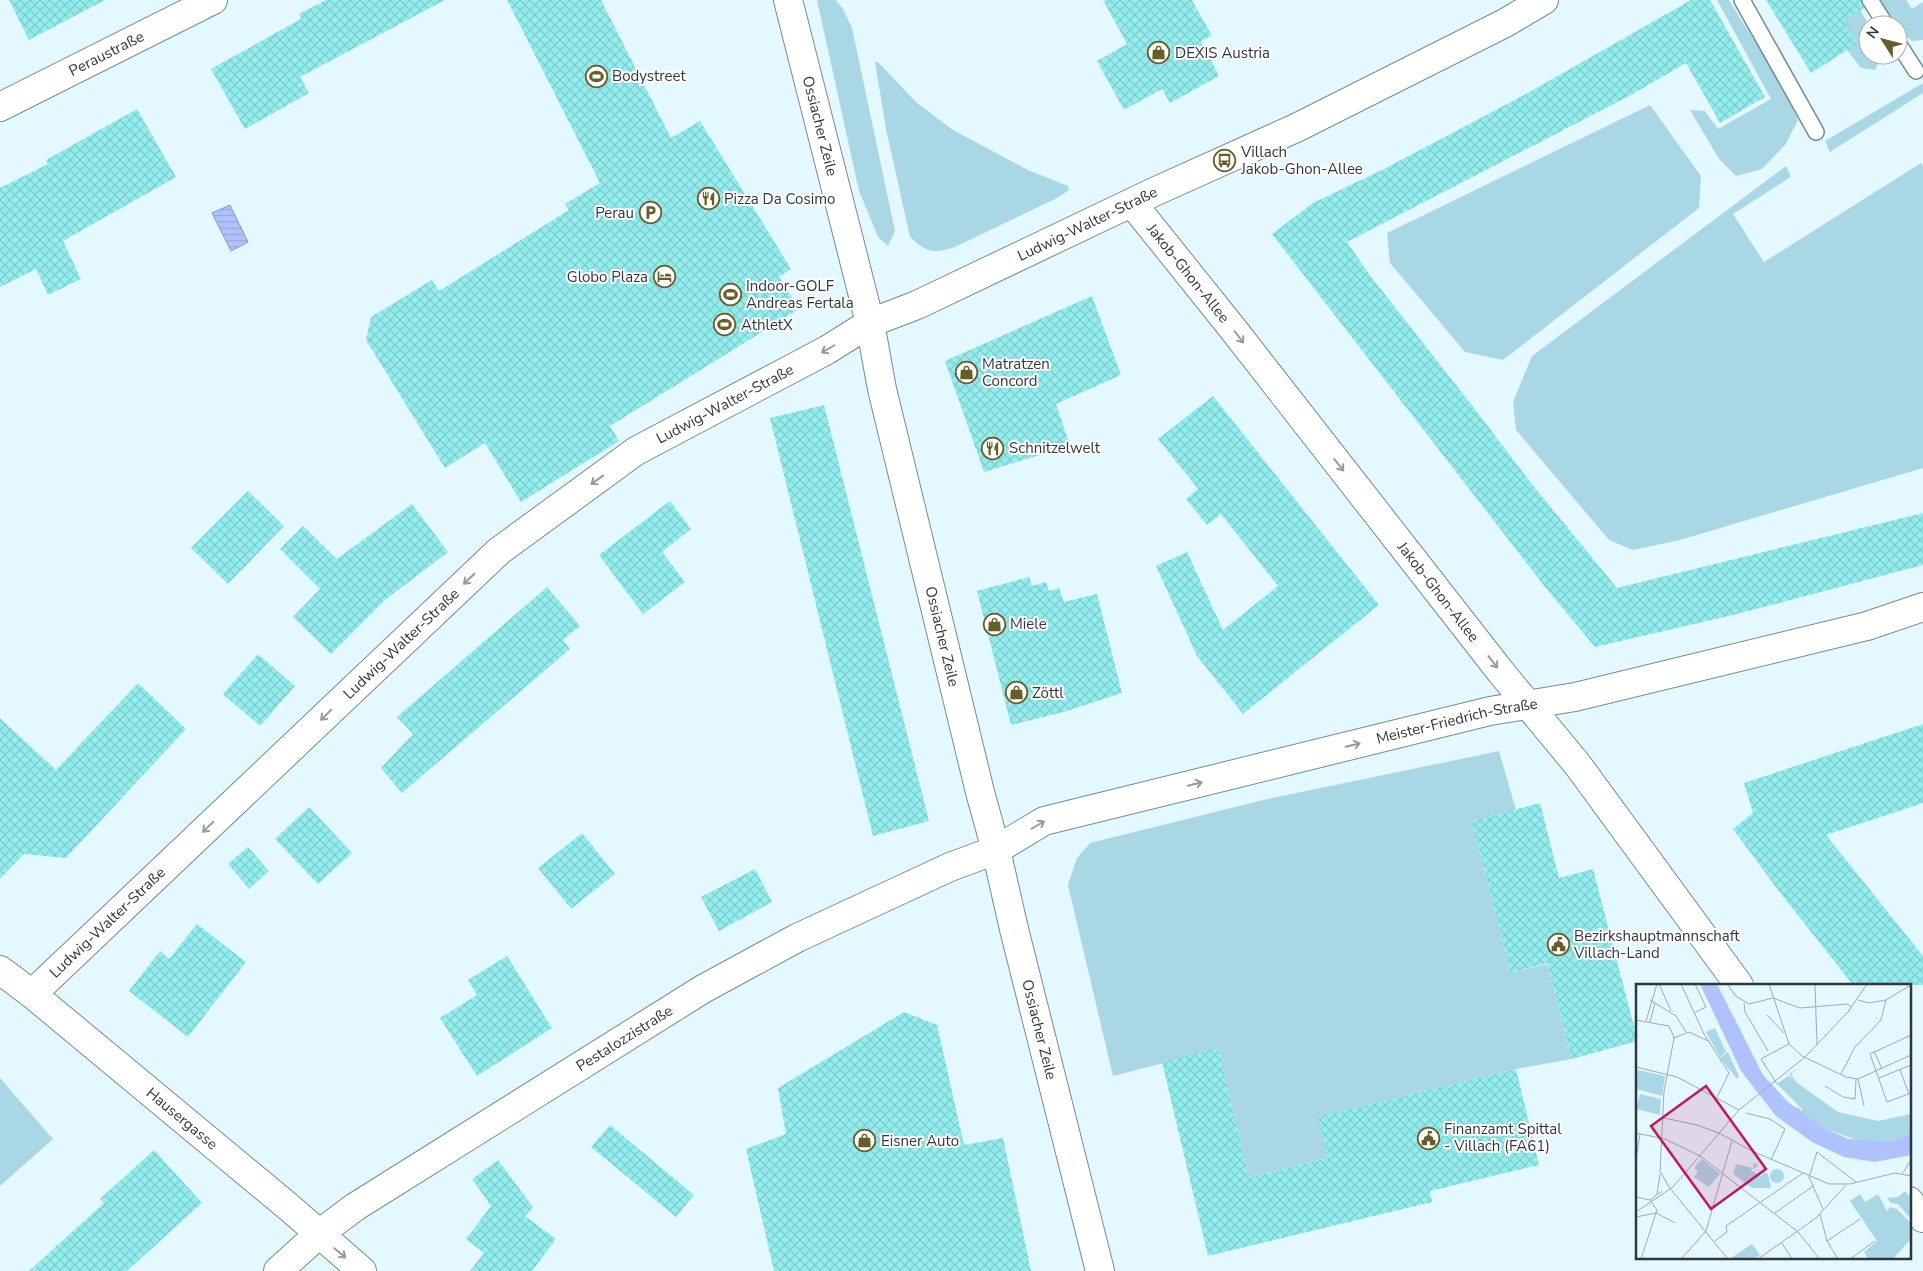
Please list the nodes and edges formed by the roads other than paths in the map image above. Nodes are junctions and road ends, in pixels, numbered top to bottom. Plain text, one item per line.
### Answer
1 (213, 0) edge
2 (788, 0) edge
3 (1544, 0) edge
4 (1742, 0) edge
5 (1870, 0) edge
6 (1880, 15) edge
7 (1908, 59) edge
8 (1916, 71) dead end
9 (0, 107) edge
10 (1816, 132) dead end
11 (1132, 203) junction
12 (870, 323) junction
13 (1923, 607) edge
14 (1528, 704) junction
15 (996, 850) junction
16 (0, 970) edge
17 (1738, 984) edge
18 (32, 994) junction
19 (1910, 1202) edge
20 (1923, 1218) edge
21 (318, 1234) junction
22 (278, 1271) edge
23 (362, 1271) edge
24 (1100, 1271) edge

1 - 9 street, Peraustraße
2 - 12 street, Ossiacher Zeile
3 - 11 street, Ludwig-Walter-Straße
4 - 10 lane
5 - 6 lane
7 - 8 lane
11 - 12 street, Ludwig-Walter-Straße
11 -> 14 street, Jakob-Ghon-Allee
12 - 15 street, Ossiacher Zeile
12 -> 18 street, Ludwig-Walter-Straße
13 - 14 street, Meister-Friedrich-Straße
15 -> 14 street, Meister-Friedrich-Straße
14 - 17 street, Jakob-Ghon-Allee
15 - 21 street, Pestalozzistraße
15 - 24 street, Ossiacher Zeile
16 - 18 street, Hausergasse
18 - 21 street, Hausergasse
19 - 20 street
21 - 22 street, Pestalozzistraße
21 -> 23 street, Hausergasse

